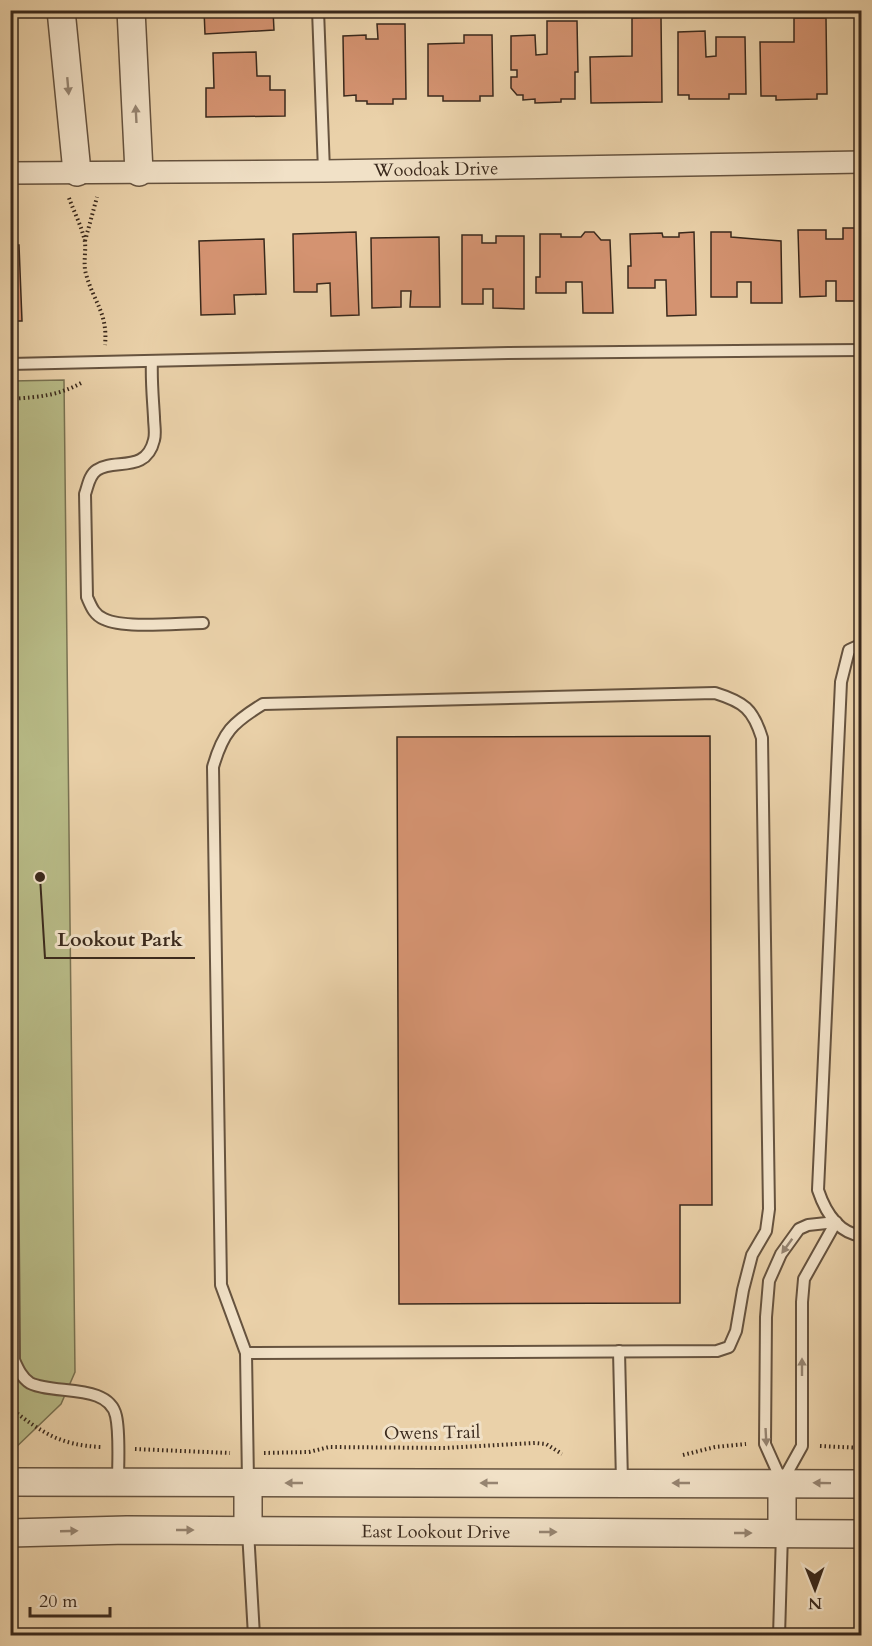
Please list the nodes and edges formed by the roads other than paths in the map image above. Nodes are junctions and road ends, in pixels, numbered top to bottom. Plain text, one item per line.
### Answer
1 (62, 10) edge
2 (131, 10) edge
3 (318, 10) edge
4 (861, 162) edge
5 (324, 171) junction
6 (140, 172) junction
7 (10, 173) edge
8 (73, 185) junction
9 (861, 350) edge
10 (152, 362) junction
11 (10, 364) edge
12 (203, 623) dead end
13 (861, 644) edge
14 (10, 878) edge
15 (836, 1222) junction
16 (861, 1236) edge
17 (619, 1351) junction
18 (246, 1353) junction
19 (10, 1482) edge
20 (118, 1482) junction
21 (622, 1482) junction
22 (248, 1483) junction
23 (782, 1483) junction
24 (861, 1484) edge
25 (248, 1530) junction
26 (10, 1533) edge
27 (782, 1533) junction
28 (861, 1534) edge
29 (254, 1635) edge
30 (779, 1635) edge

1 -> 8 street
6 -> 2 street
3 - 5 lane
4 - 5 street, Woodoak Drive
5 - 6 street, Woodoak Drive
6 - 8 street, Woodoak Drive
7 - 8 street, Woodoak Drive
9 - 10 lane
10 - 11 lane
10 - 12 lane
13 - 15 lane
14 - 20 lane
15 - 16 lane
23 -> 15 lane
15 -> 23 lane
17 - 18 lane
17 - 18 lane
17 - 21 lane
18 - 22 lane
19 - 20 street
20 - 22 street
21 -> 22 street
23 -> 21 street
22 - 25 street
24 -> 23 street
23 - 27 street
26 -> 25 street, East Lookout Drive
25 -> 27 street, East Lookout Drive
25 - 29 lane
27 - 28 street, East Lookout Drive
27 - 30 lane

